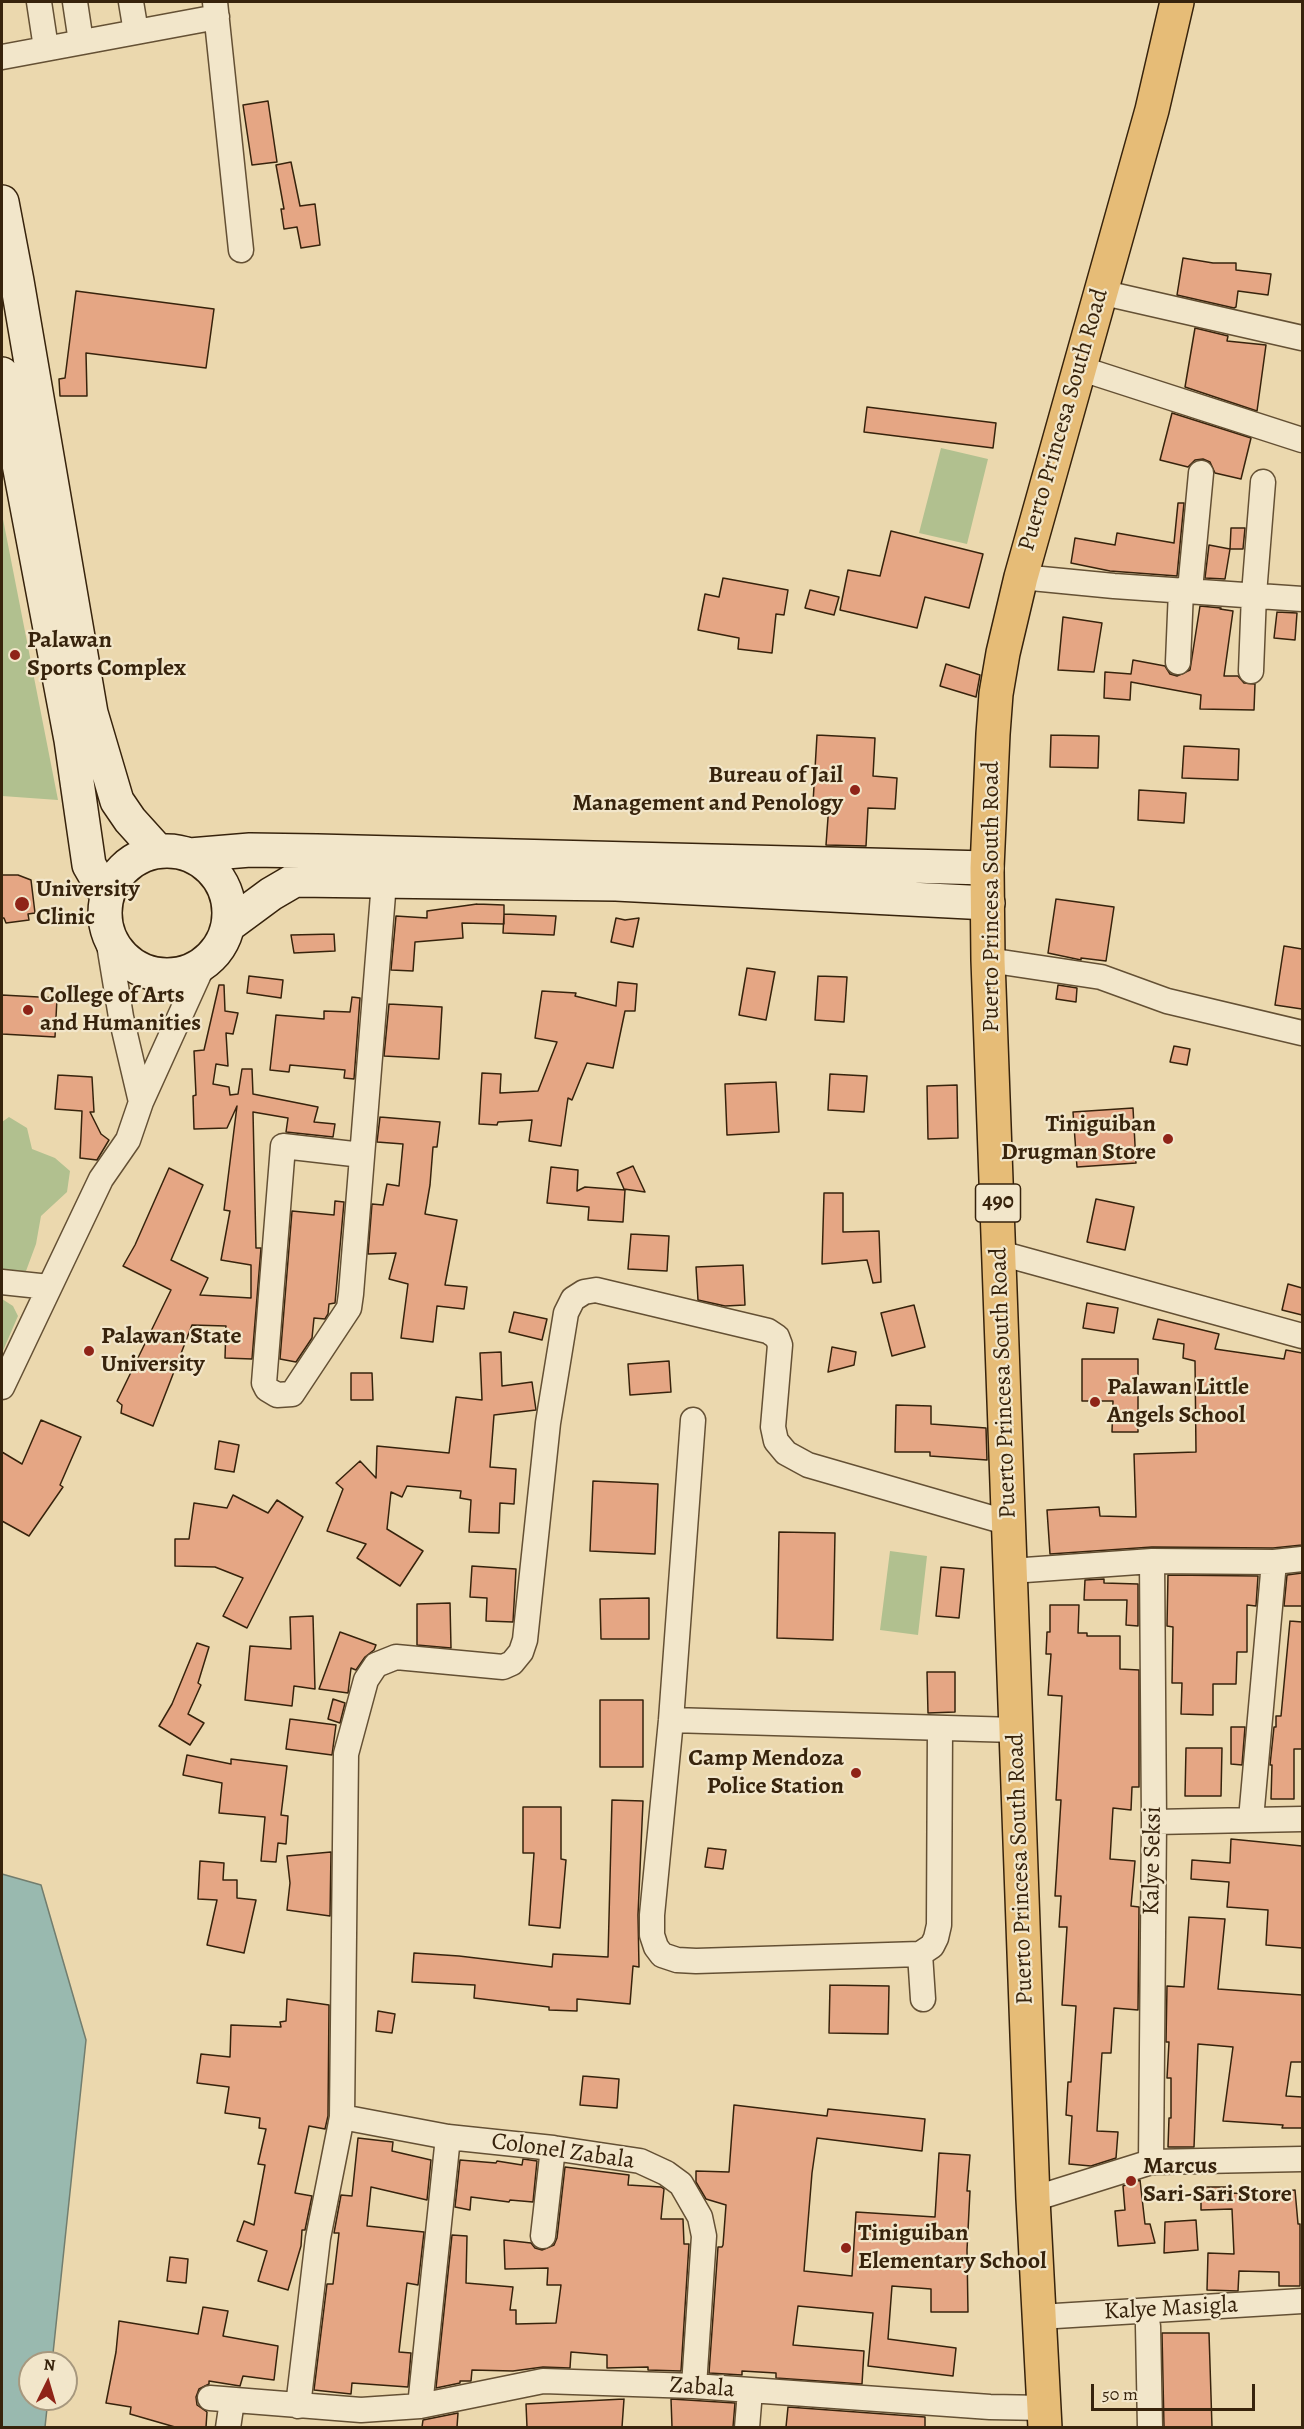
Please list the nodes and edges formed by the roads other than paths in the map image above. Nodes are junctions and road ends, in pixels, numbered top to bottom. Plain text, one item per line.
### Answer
1 (39, 2) edge
2 (75, 2) edge
3 (131, 2) edge
4 (1176, 2) edge
5 (204, 10) edge
6 (136, 32) junction
7 (81, 42) junction
8 (46, 48) junction
9 (2, 57) edge
10 (2, 202) edge
11 (241, 250) dead end
12 (7, 257) edge
13 (1100, 292) junction
14 (1302, 338) edge
15 (1079, 368) junction
16 (2, 374) edge
17 (1302, 440) edge
18 (1201, 473) dead end
19 (1263, 482) dead end
20 (1021, 577) junction
21 (1185, 590) junction
22 (1254, 594) junction
23 (1302, 599) edge
24 (1178, 662) dead end
25 (1251, 671) dead end
26 (158, 851) junction
27 (190, 855) junction
28 (987, 868) junction
29 (384, 882) junction
30 (988, 903) junction
31 (106, 908) junction
32 (229, 925) junction
33 (988, 960) junction
34 (204, 963) junction
35 (1302, 1033) edge
36 (141, 1102) junction
37 (362, 1155) junction
38 (1000, 1252) junction
39 (2, 1282) edge
40 (49, 1287) junction
41 (1302, 1336) edge
42 (2, 1387) edge
43 (693, 1420) dead end
44 (1009, 1522) junction
45 (1302, 1559) edge
46 (1152, 1561) junction
47 (1274, 1562) junction
48 (1011, 1571) junction
49 (671, 1720) junction
50 (940, 1728) junction
51 (1015, 1730) junction
52 (1251, 1819) junction
53 (1302, 1819) edge
54 (1154, 1822) junction
55 (920, 1954) junction
56 (923, 1999) dead end
57 (342, 2117) junction
58 (448, 2137) junction
59 (553, 2148) junction
60 (1302, 2159) edge
61 (1150, 2162) junction
62 (1033, 2199) junction
63 (543, 2236) dead end
64 (1302, 2301) edge
65 (1039, 2317) junction
66 (1148, 2326) dead end
67 (694, 2386) junction
68 (750, 2391) junction
69 (298, 2406) junction
70 (420, 2406) junction
71 (1045, 2418) edge
72 (360, 2419) edge
73 (228, 2427) edge
74 (747, 2427) edge
75 (1150, 2427) edge

1 - 8 street
2 - 7 street
3 - 6 street
4 - 13 main road, Puerto Princesa South Road / 490
5 - 6 street
5 - 11 street
6 - 7 street
7 - 8 street
8 - 9 street
10 - 12 street
12 - 26 street
13 - 14 street
13 - 15 main road, Puerto Princesa South Road / 490
15 - 17 street
15 - 20 main road, Puerto Princesa South Road / 490
16 - 31 street
18 - 21 street
19 - 22 street
20 - 21 street
20 - 28 main road, Puerto Princesa South Road / 490
21 - 22 street
21 - 24 street
22 - 23 street
22 - 25 street
26 - 27 street
26 - 31 street
27 - 28 street
27 - 32 street
28 - 30 main road, Puerto Princesa South Road / 490
29 - 30 street
29 - 32 street
29 - 37 street
30 - 33 main road, Puerto Princesa South Road / 490
31 - 34 street
31 - 36 street
32 - 34 street
33 - 35 street
33 - 38 main road, Puerto Princesa South Road / 490
34 - 36 street
36 - 40 street
37 - 37 street
38 - 41 street
38 - 44 main road, Puerto Princesa South Road / 490
39 - 40 street
40 - 42 street
43 - 49 street
44 - 48 main road, Puerto Princesa South Road / 490
44 - 57 street
45 - 47 street
46 - 47 street
46 - 48 street
46 - 54 street, Kalye Seksi
47 - 52 street
48 - 51 main road, Puerto Princesa South Road / 490
49 - 50 street
49 - 55 street
50 - 51 street
50 - 55 street
51 - 62 main road, Puerto Princesa South Road / 490
52 - 53 street
52 - 54 street
54 - 61 street, Kalye Seksi
55 - 56 street
57 - 58 street, Colonel Zabala
57 - 69 street
58 - 59 street, Colonel Zabala
58 - 70 street
59 - 63 street
59 - 67 street, Colonel Zabala
60 - 61 street
61 - 62 street
62 - 65 main road, Puerto Princesa South Road / 490
64 - 65 street, Kalye Masigla
65 - 71 main road, Puerto Princesa South Road / 490
66 - 75 street
67 - 68 street, Zabala
67 - 70 street, Zabala
68 - 71 street, Zabala
68 - 74 street
69 - 72 street, Zabala
69 - 73 street, Zabala
70 - 72 street, Zabala

